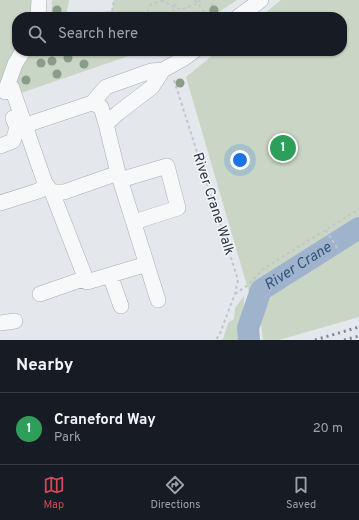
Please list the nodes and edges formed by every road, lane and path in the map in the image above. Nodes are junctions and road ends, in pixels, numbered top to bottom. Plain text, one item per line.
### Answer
1 (40, 0) edge
2 (114, 0) edge
3 (162, 0) edge
4 (177, 0) edge
5 (195, 0) edge
6 (200, 0) edge
7 (214, 0) edge
8 (261, 0) edge
9 (198, 3) junction
10 (175, 7) junction
11 (39, 12) edge
12 (113, 12) edge
13 (147, 12) edge
14 (172, 12) edge
15 (204, 12) edge
16 (209, 12) edge
17 (245, 12) edge
18 (20, 56) edge
19 (182, 56) edge
20 (166, 69) junction
21 (6, 82) edge
22 (100, 112) junction
23 (19, 137) edge
24 (119, 176) junction
25 (49, 188) junction
26 (0, 203) edge
27 (359, 210) edge
28 (134, 222) junction
29 (326, 230) junction
30 (339, 251) dead end
31 (146, 264) junction
32 (110, 275) junction
33 (86, 278) junction
34 (40, 294) dead end
35 (235, 294) junction
36 (158, 300) dead end
37 (121, 306) dead end
38 (15, 321) dead end
39 (0, 323) edge
40 (215, 340) edge

1 - 11 street
2 - 12 path
3 - 10 path
3 - 13 path
4 - 10 path
5 - 9 path
6 - 9 path
7 - 16 path
8 - 17 street
9 - 10 path
9 - 15 path
10 - 14 path
18 - 21 street
19 - 20 street
20 - 22 street
20 - 22 street
20 - 35 path, River Crane Walk
21 - 23 street
22 - 23 street
22 - 24 street
23 - 25 street
24 - 25 street
24 - 28 street
24 - 28 street
25 - 26 street
25 - 33 street
27 - 29 path
28 - 31 street
29 - 30 path
29 - 35 path
31 - 32 street
31 - 36 street
32 - 33 street
32 - 37 street
33 - 34 street
35 - 40 path, River Crane Walk
38 - 39 street

